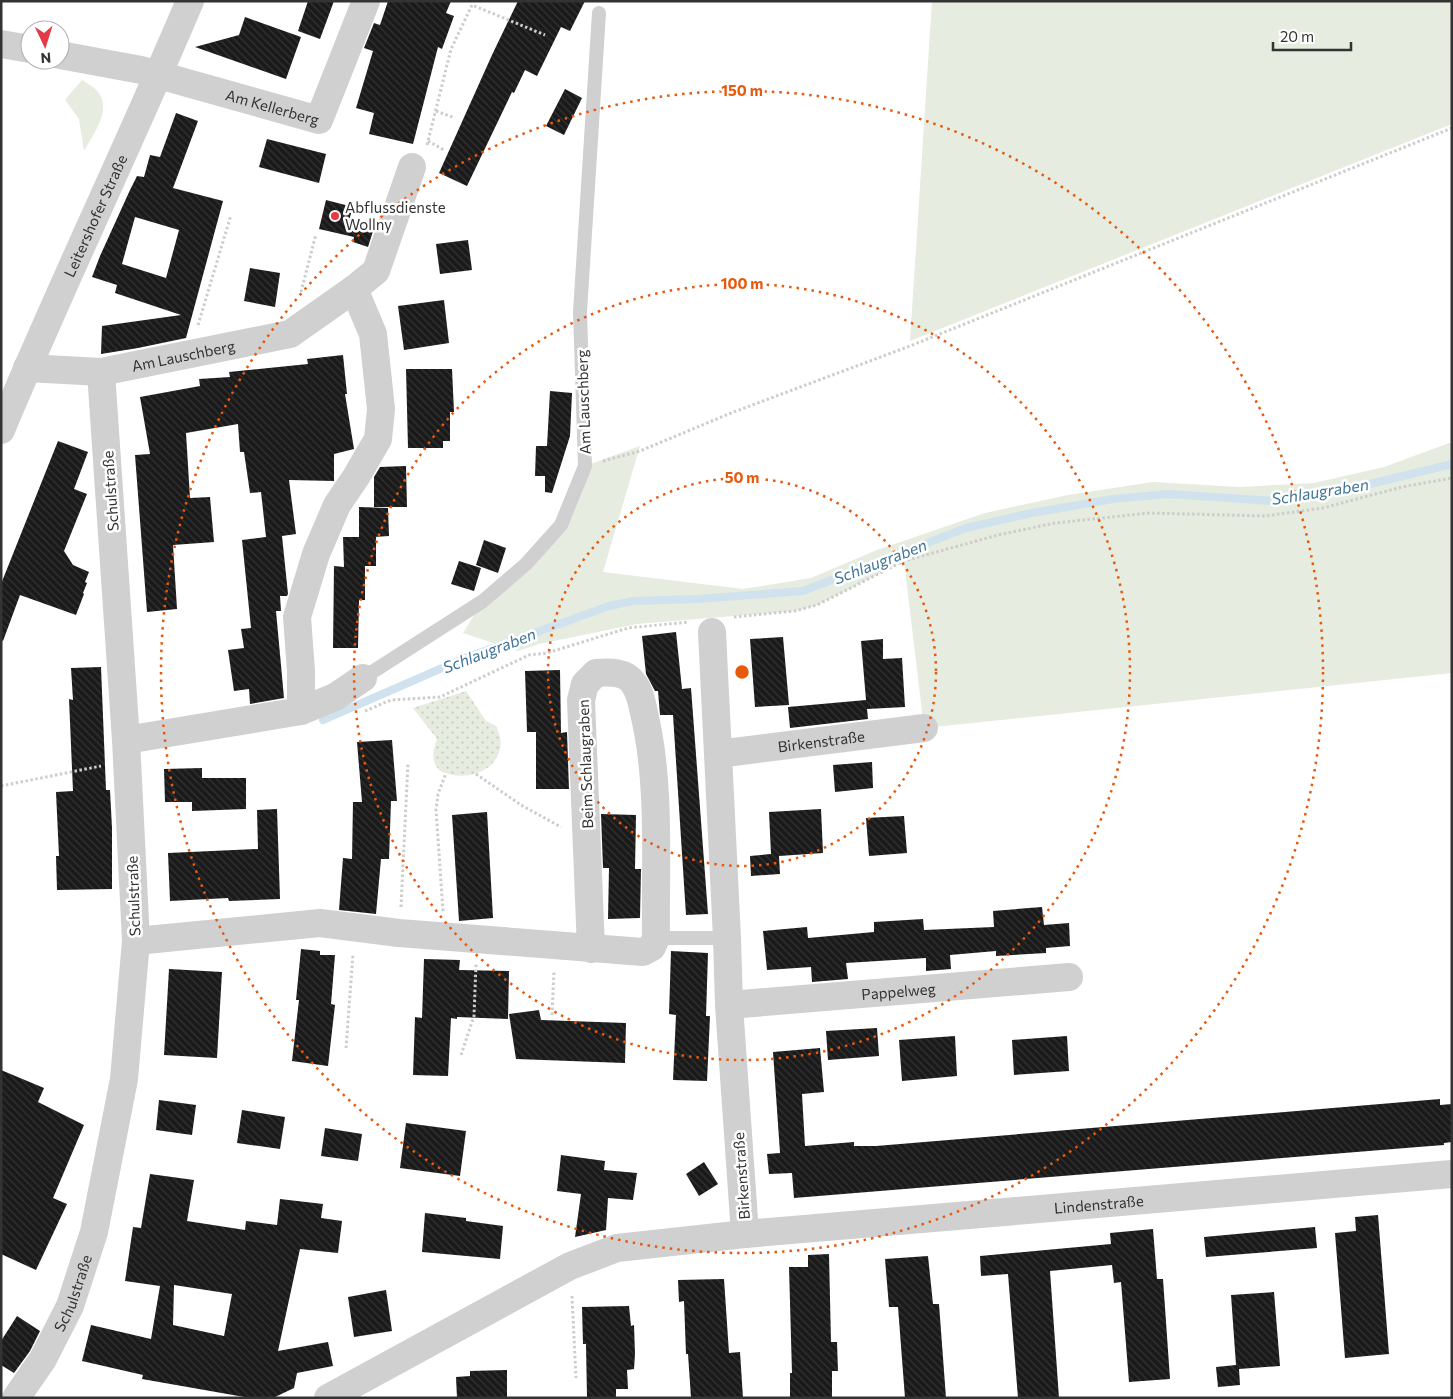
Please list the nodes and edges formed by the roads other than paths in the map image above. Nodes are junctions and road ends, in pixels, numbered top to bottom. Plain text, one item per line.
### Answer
1 (190, 1) edge
2 (366, 1) edge
3 (599, 13) dead end
4 (1, 44) edge
5 (20, 47) edge
6 (70, 57) edge
7 (159, 74) junction
8 (412, 168) road end
9 (354, 289) junction
10 (27, 368) junction
11 (101, 372) junction
12 (1, 430) edge
13 (711, 624) road end
14 (363, 678) joint
15 (301, 711) junction
16 (924, 728) dead end
17 (127, 750) junction
18 (718, 754) junction
19 (727, 938) junction
20 (136, 941) junction
21 (654, 943) junction
22 (591, 949) junction
23 (1069, 978) dead end
24 (729, 1005) junction
25 (1452, 1174) edge
26 (745, 1234) junction
27 (16, 1398) edge
28 (328, 1398) edge

1 - 7 street, Leitershofer Straße
2 - 7 street, Am Kellerberg
3 - 14 lane, Am Lauschberg
4 - 5 street
6 - 7 street
7 - 10 street, Leitershofer Straße
8 - 9 street, Am Lauschberg
9 - 11 street, Am Lauschberg
9 - 15 street
10 - 11 street, Am Lauschberg
10 - 12 street, Leitershofer Straße
11 - 17 street, Schulstraße
13 - 18 street, Birkenstraße
14 - 15 street, Am Lauschberg
15 - 17 street, Am Lauschberg
16 - 18 street, Birkenstraße
17 - 20 street, Schulstraße
18 - 19 street, Birkenstraße
19 - 21 lane
19 - 24 street, Birkenstraße
20 - 22 street
20 - 27 street, Schulstraße
21 - 22 street
21 - 22 street, Beim Schlaugraben
23 - 24 street, Pappelweg
24 - 26 street, Birkenstraße
25 - 26 street, Lindenstraße
26 - 28 street, Birkenstraße

